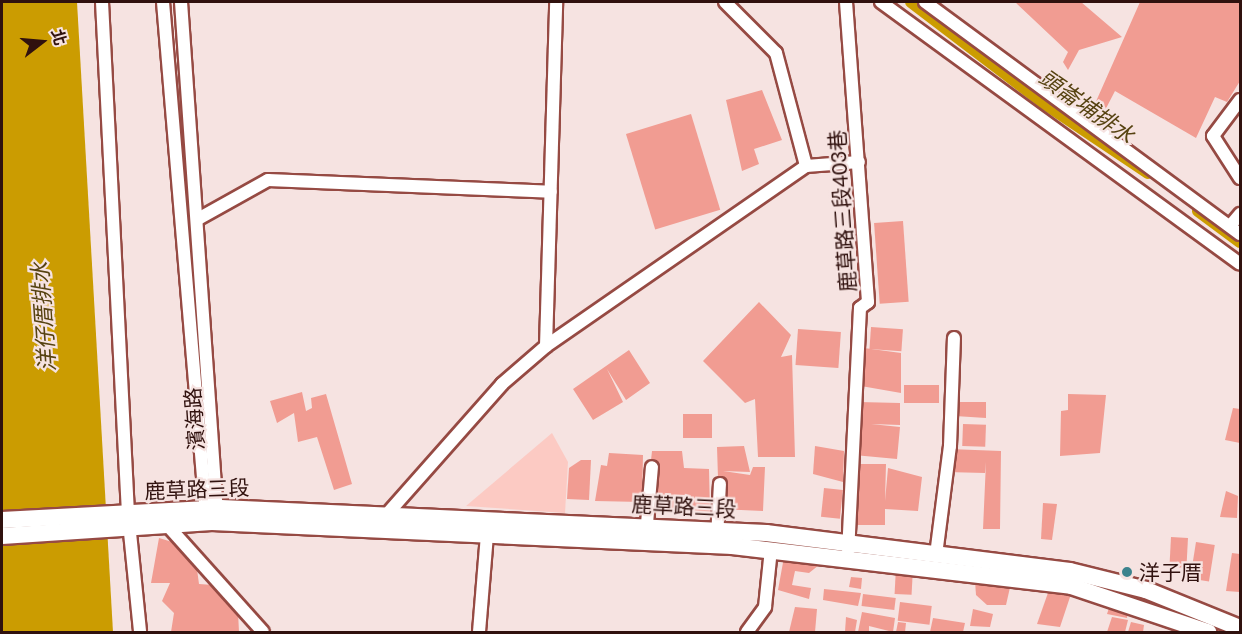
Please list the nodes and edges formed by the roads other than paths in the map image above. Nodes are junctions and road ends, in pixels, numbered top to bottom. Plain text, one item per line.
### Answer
1 (102, 2) edge
2 (163, 2) edge
3 (181, 2) edge
4 (556, 2) edge
5 (725, 2) edge
6 (846, 2) edge
7 (881, 2) edge
8 (925, 2) edge
9 (1240, 100) edge
10 (859, 162) junction
11 (806, 166) junction
12 (1240, 178) edge
13 (551, 192) junction
14 (1240, 213) edge
15 (198, 219) junction
16 (1230, 226) junction
17 (1240, 234) edge
18 (1240, 264) edge
19 (954, 339) dead end
20 (546, 346) junction
21 (652, 467) dead end
22 (720, 484) dead end
23 (202, 508) junction
24 (388, 513) junction
25 (216, 515) junction
26 (2, 520) edge
27 (122, 520) junction
28 (168, 526) junction
29 (646, 534) junction
30 (487, 535) junction
31 (2, 536) edge
32 (717, 538) junction
33 (771, 549) junction
34 (848, 551) junction
35 (936, 555) junction
36 (1112, 588) junction
37 (1145, 598) junction
38 (1240, 628) edge
39 (259, 630) edge
40 (140, 633) edge
41 (479, 633) edge
42 (747, 633) edge
43 (1208, 633) edge

1 - 27 street
2 - 23 street, 濱海路
3 - 15 street, 濱海路
4 - 13 street
5 - 11 street
6 - 10 street, 鹿草路三段403巷
7 - 18 street
8 - 16 street
9 - 12 street
10 - 11 street
10 - 34 street, 鹿草路三段403巷
11 - 20 street
13 - 15 street
13 - 20 street
14 - 16 street
15 - 25 street, 濱海路
16 - 17 street
19 - 35 street
20 - 24 street
21 - 29 street
22 - 32 street
23 - 25 main road, 鹿草路三段
23 - 27 main road, 鹿草路三段
24 - 25 main road, 鹿草路三段
24 - 29 main road, 鹿草路三段
25 - 28 main road, 鹿草路三段
25 - 30 main road, 鹿草路三段
26 - 27 main road
27 - 28 main road, 鹿草路三段
27 - 31 main road
27 - 40 street
28 - 39 street
29 - 30 main road, 鹿草路三段
29 - 32 main road, 鹿草路三段
30 - 41 street
32 - 33 main road, 鹿草路三段
32 - 34 main road, 鹿草路三段
33 - 34 main road, 鹿草路三段
33 - 42 street
34 - 35 main road, 鹿草路三段
34 - 36 main road, 鹿草路三段
35 - 36 main road, 鹿草路三段
36 - 37 main road, 鹿草路三段
37 - 38 main road, 鹿草路三段
37 - 43 main road, 鹿草路三段

